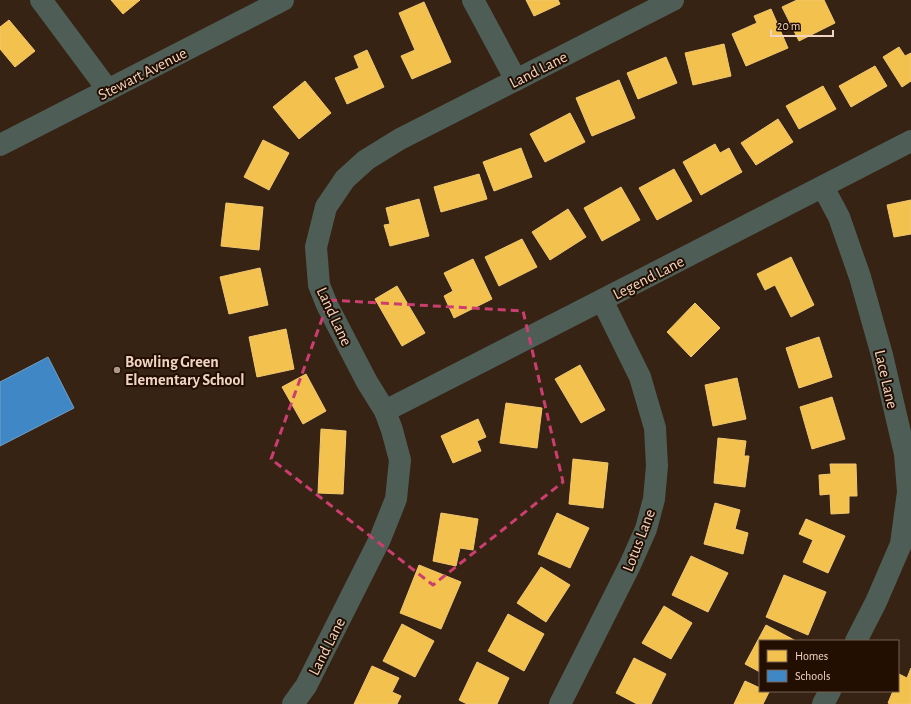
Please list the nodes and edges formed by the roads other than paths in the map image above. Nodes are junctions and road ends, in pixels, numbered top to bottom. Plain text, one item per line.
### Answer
1 (41, 0) edge
2 (283, 0) edge
3 (473, 0) edge
4 (673, 0) edge
5 (516, 80) junction
6 (108, 90) junction
7 (911, 141) edge
8 (0, 145) edge
9 (823, 187) junction
10 (602, 300) junction
11 (385, 411) junction
12 (857, 640) edge
13 (829, 692) edge
14 (294, 704) edge
15 (560, 704) edge
16 (823, 704) edge

1 - 6 street
2 - 6 street, Stewart Avenue
3 - 5 street
4 - 5 street, Land Lane
5 - 11 street, Land Lane
6 - 8 street, Stewart Avenue
7 - 9 street, Legend Lane
9 - 10 street, Legend Lane
9 - 12 street, Lace Lane
10 - 11 street, Legend Lane
10 - 15 street, Lotus Lane
11 - 14 street, Land Lane
13 - 16 street

